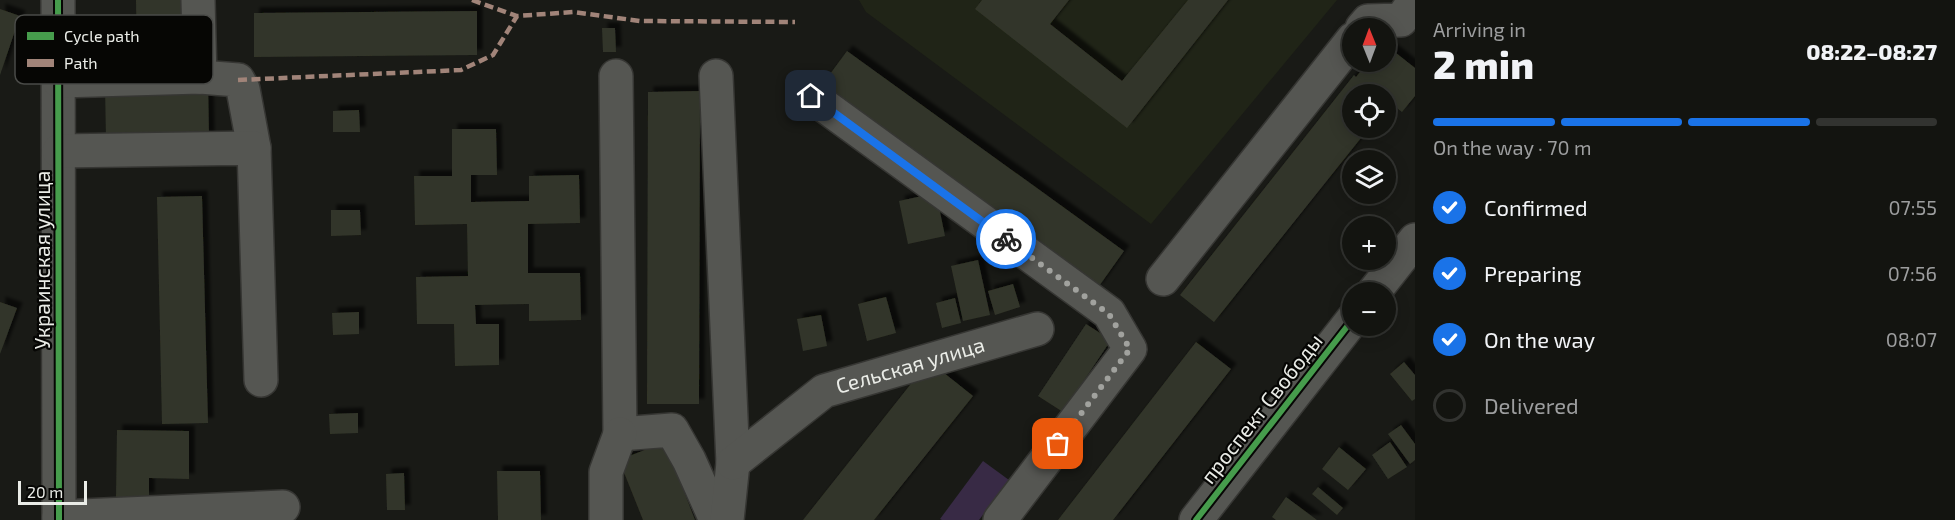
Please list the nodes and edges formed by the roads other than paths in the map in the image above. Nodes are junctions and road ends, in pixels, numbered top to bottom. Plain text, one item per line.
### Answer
1 (58, 0) edge
2 (198, 0) edge
3 (58, 15) edge
4 (198, 15) edge
5 (1342, 53) edge
6 (616, 76) dead end
7 (716, 76) dead end
8 (213, 78) edge
9 (59, 84) edge
10 (811, 96) dead end
11 (254, 148) junction
12 (59, 151) junction
13 (1415, 240) edge
14 (1163, 279) dead end
15 (1382, 282) edge
16 (1037, 328) dead end
17 (1342, 333) edge
18 (261, 380) dead end
19 (620, 434) junction
20 (733, 463) junction
21 (606, 472) junction
22 (283, 507) dead end
23 (59, 519) edge
24 (606, 520) edge
25 (621, 520) edge
26 (716, 520) edge
27 (727, 520) edge
28 (1000, 520) edge
29 (1196, 520) edge

1 - 3 street, Украинская улица
2 - 4 street
5 - 14 street
6 - 19 street
7 - 20 street
8 - 11 street
9 - 12 street, Украинская улица
10 - 28 street
11 - 12 street
11 - 18 street
12 - 23 street, Украинская улица
13 - 15 street
16 - 20 street, Сельская улица
17 - 29 street, проспект Свободы
19 - 21 street
19 - 26 street
20 - 27 street
21 - 24 street
21 - 25 street
22 - 23 street

